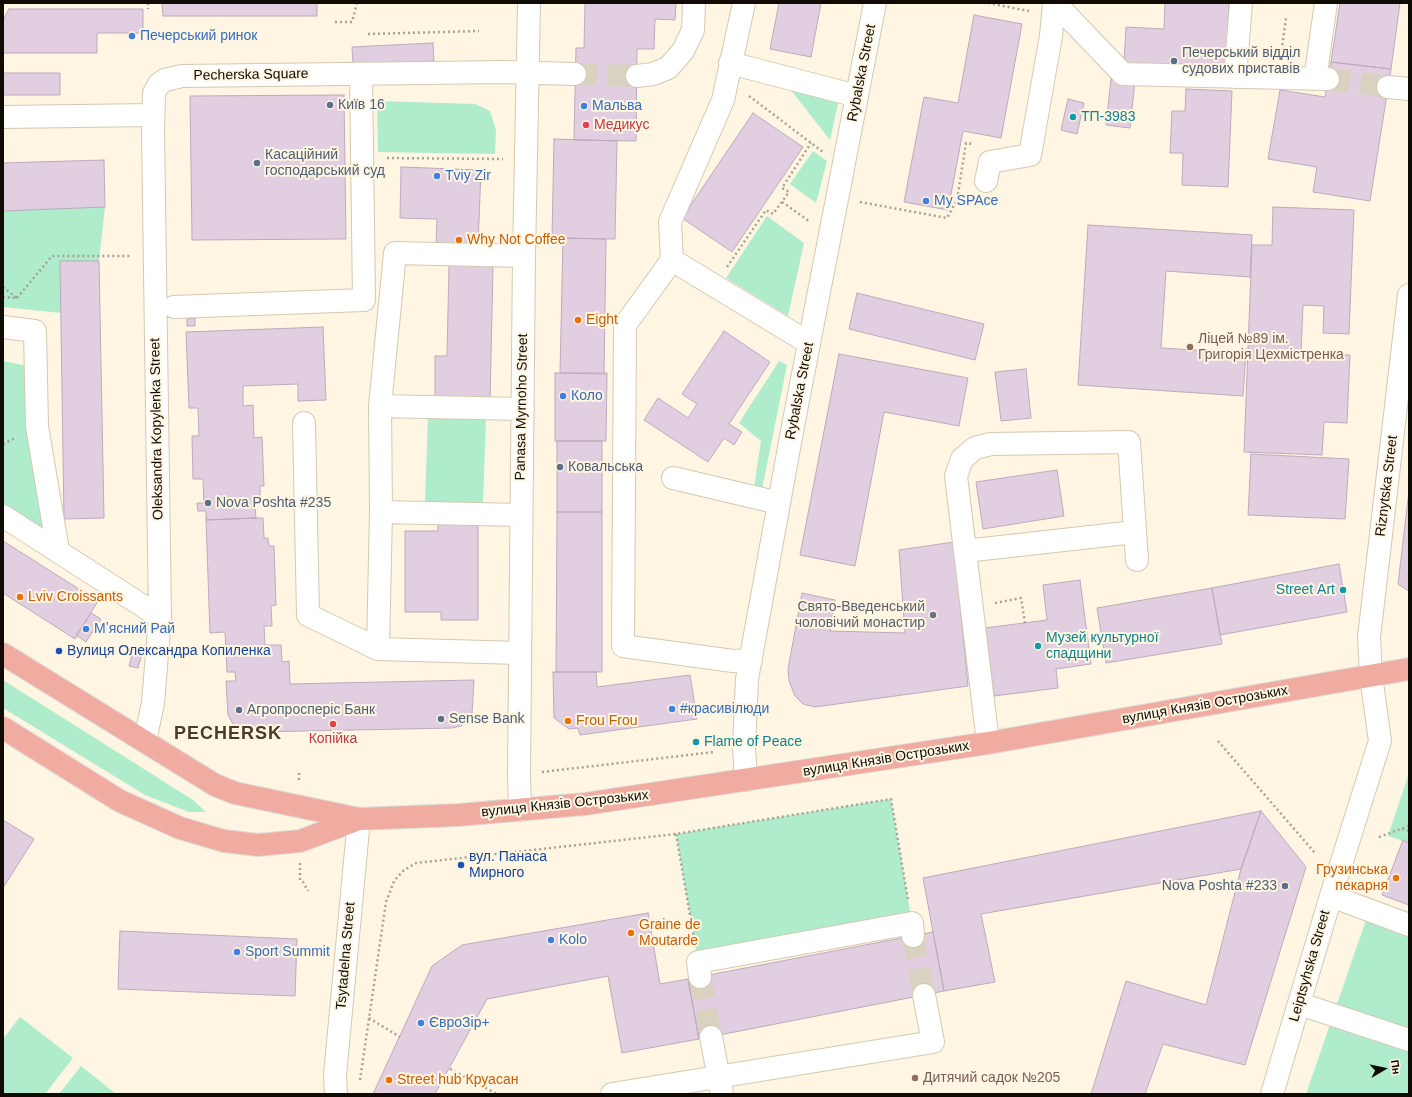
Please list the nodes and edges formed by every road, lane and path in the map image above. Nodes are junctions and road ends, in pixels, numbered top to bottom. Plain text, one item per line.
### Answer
1 (148, 3) edge
2 (357, 3) edge
3 (529, 3) edge
4 (694, 3) edge
5 (744, 3) edge
6 (875, 3) edge
7 (988, 3) edge
8 (1241, 3) edge
9 (1326, 3) edge
10 (1054, 7) edge
11 (148, 9) dead end
12 (1286, 18) dead end
13 (335, 22) dead end
14 (479, 31) dead end
15 (368, 34) dead end
16 (1274, 54) dead end
17 (729, 68) junction
18 (526, 72) junction
19 (361, 74) junction
20 (575, 74) tunnel mouth
21 (637, 76) tunnel mouth
22 (1235, 77) junction
23 (857, 96) junction
24 (153, 115) junction
25 (3, 117) edge
26 (811, 143) junction
27 (980, 145) dead end
28 (829, 156) dead end
29 (387, 158) dead end
30 (508, 159) dead end
31 (986, 181) dead end
32 (854, 201) dead end
33 (782, 202) junction
34 (815, 226) dead end
35 (132, 256) dead end
36 (524, 256) junction
37 (672, 260) junction
38 (714, 286) junction
39 (3, 287) edge
40 (1409, 295) edge
41 (3, 297) edge
42 (17, 298) junction
43 (174, 307) dead end
44 (3, 327) edge
45 (809, 344) junction
46 (380, 406) junction
47 (523, 409) junction
48 (304, 423) dead end
49 (673, 478) dead end
50 (779, 503) junction
51 (381, 512) junction
52 (521, 515) junction
53 (3, 516) edge
54 (1135, 532) junction
55 (58, 551) junction
56 (965, 551) junction
57 (1137, 560) dead end
58 (972, 607) junction
59 (160, 617) junction
60 (1025, 623) dead end
61 (378, 649) junction
62 (520, 653) junction
63 (3, 654) edge
64 (751, 660) junction
65 (1409, 669) edge
66 (1371, 676) junction
67 (3, 728) edge
68 (145, 741) junction
69 (1218, 741) dead end
70 (988, 743) junction
71 (714, 752) dead end
72 (518, 774) junction
73 (746, 780) junction
74 (520, 810) junction
75 (359, 819) junction
76 (1409, 826) edge
77 (1401, 828) junction
78 (1409, 831) edge
79 (676, 834) junction
80 (1380, 837) dead end
81 (1315, 853) dead end
82 (300, 880) dead end
83 (308, 891) dead end
84 (1331, 896) junction
85 (1409, 925) edge
86 (913, 930) joint
87 (699, 970) joint
88 (924, 995) tunnel mouth
89 (1300, 1004) junction
90 (368, 1018) junction
91 (400, 1037) dead end
92 (711, 1037) tunnel mouth
93 (1409, 1040) edge
94 (450, 1069) dead end
95 (720, 1085) edge
96 (360, 1086) dead end
97 (336, 1094) edge
98 (497, 1094) edge
99 (612, 1094) edge
100 (1272, 1094) edge

1 - 11 path
2 - 13 path
3 - 18 street, Panasa Myrnoho Street
4 - 21 street
5 - 17 street
6 - 23 street, Rybalska Street
7 - 10 path
8 - 22 street
9 - 22 street
10 - 22 street
10 - 31 street
12 - 16 path
14 - 15 path
17 - 23 street
17 - 26 path
17 - 37 street
18 - 19 street, Pecherska Square
18 - 20 street, Pecherska Square
18 - 36 street, Panasa Myrnoho Street
19 - 24 street, Pecherska Square
19 - 43 street
23 - 45 street, Rybalska Street
24 - 25 street
24 - 59 street, Oleksandra Kopylenka Street
26 - 28 path
26 - 33 path
27 - 32 path
29 - 30 path
33 - 34 path
33 - 38 path
35 - 42 path
36 - 46 street
36 - 47 street, Panasa Myrnoho Street
37 - 38 street
37 - 64 street
38 - 45 street
39 - 42 path
40 - 66 street, Riznytska Street
41 - 42 path
44 - 55 street
45 - 50 street, Rybalska Street
46 - 47 street
46 - 51 street
47 - 52 street, Panasa Myrnoho Street
48 - 61 street
49 - 50 street
50 - 64 street, Rybalska Street
51 - 52 street
51 - 61 street
52 - 62 street, Panasa Myrnoho Street
53 - 55 street
54 - 56 street
54 - 56 street
54 - 57 street
55 - 59 street
56 - 58 street
58 - 60 path
58 - 70 street
59 - 68 street, Oleksandra Kopylenka Street
61 - 62 street
62 - 72 street, Panasa Myrnoho Street
63 - 68 main road, вулиця Князів Острозьких
64 - 73 street, Rybalska Street
65 - 66 main road, вулиця Князів Острозьких
66 - 70 main road, вулиця Князів Острозьких
66 - 84 street, Leiptsyhska Street
67 - 75 main road, вулиця Князів Острозьких
68 - 75 main road, вулиця Князів Острозьких
69 - 81 path
70 - 73 main road, вулиця Князів Острозьких
71 - 72 path
72 - 74 street, Panasa Myrnoho Street
73 - 74 main road, вулиця Князів Острозьких
74 - 75 main road, вулиця Князів Острозьких
75 - 97 street, Tsytadelna Street
76 - 77 path
77 - 78 path
77 - 80 path
79 - 86 path
79 - 87 path
79 - 90 path
82 - 83 path
84 - 85 street
84 - 89 street, Leiptsyhska Street
86 - 87 street
88 - 95 street
89 - 93 street
89 - 100 street, Leiptsyhska Street
90 - 91 path
90 - 96 path
92 - 95 street
94 - 98 path
95 - 99 street

